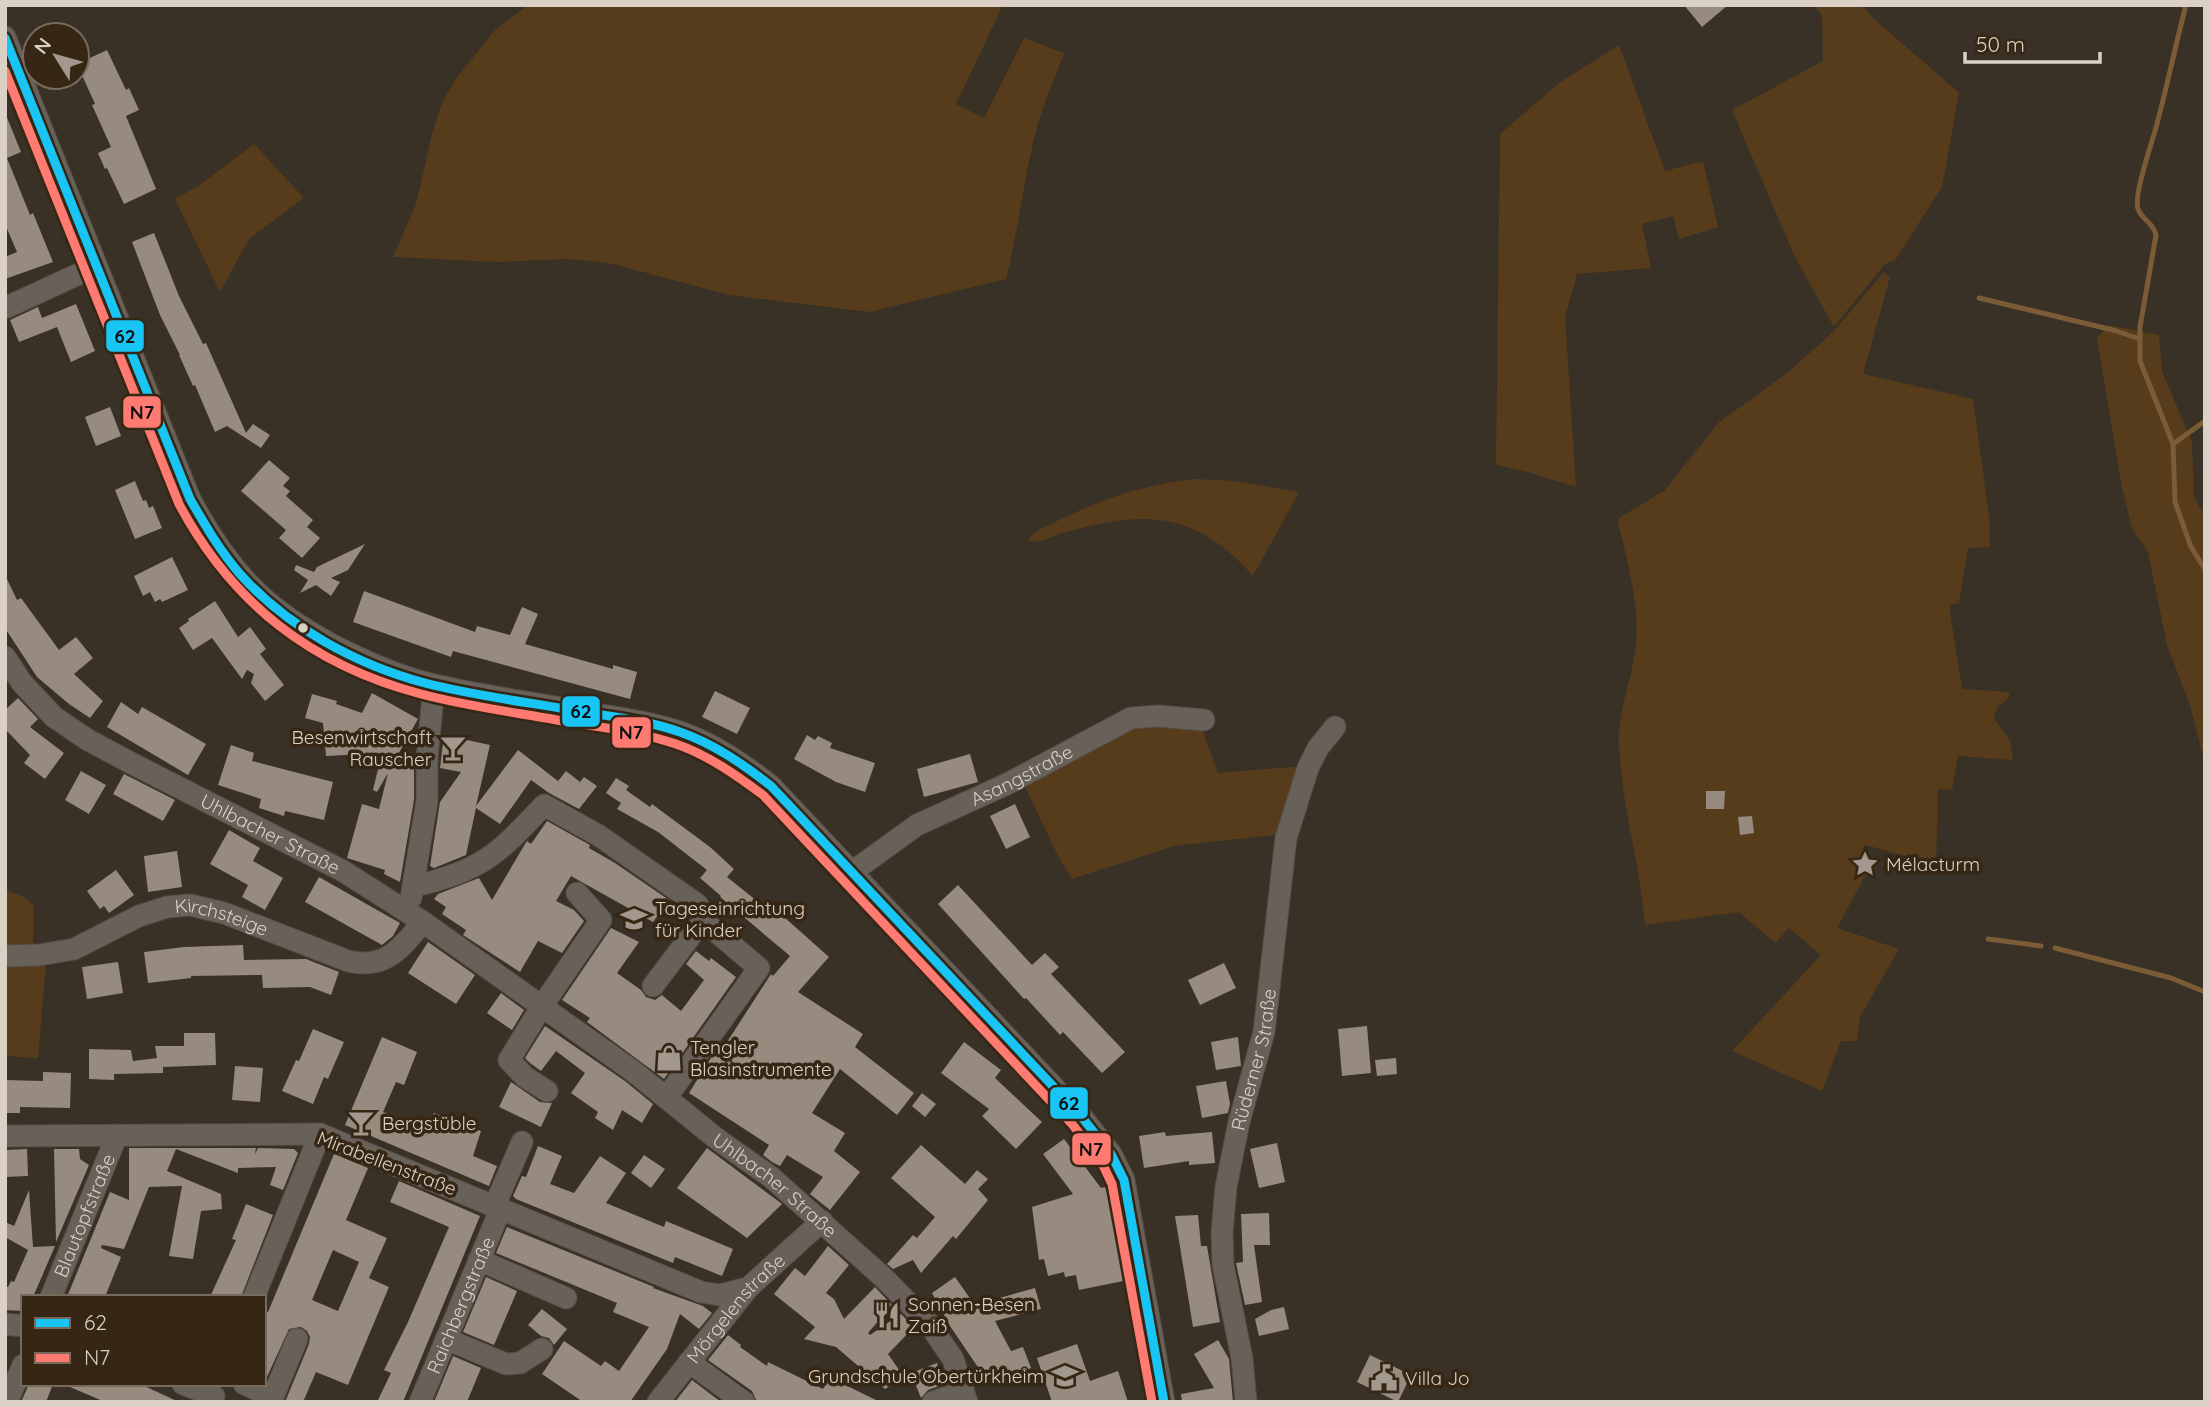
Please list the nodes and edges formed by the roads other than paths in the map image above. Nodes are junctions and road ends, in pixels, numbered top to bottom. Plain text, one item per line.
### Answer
1 (5, 37) edge
2 (96, 266) junction
3 (5, 308) edge
4 (5, 657) edge
5 (434, 685) junction
6 (1204, 720) dead end
7 (1335, 727) dead end
8 (852, 872) junction
9 (414, 886) junction
10 (577, 893) dead end
11 (415, 916) junction
12 (706, 924) junction
13 (5, 956) edge
14 (653, 986) dead end
15 (542, 1006) junction
16 (547, 1091) dead end
17 (667, 1097) junction
18 (320, 1134) junction
19 (117, 1135) junction
20 (5, 1136) edge
21 (522, 1142) dead end
22 (498, 1207) junction
23 (822, 1221) junction
24 (479, 1260) junction
25 (748, 1288) junction
26 (52, 1295) edge
27 (255, 1295) edge
28 (566, 1298) dead end
29 (297, 1339) dead end
30 (446, 1339) junction
31 (542, 1349) dead end
32 (689, 1362) junction
33 (21, 1370) edge
34 (189, 1386) edge
35 (249, 1386) edge
36 (215, 1394) edge
37 (965, 1396) edge
38 (7, 1402) edge
39 (420, 1402) edge
40 (658, 1402) edge
41 (744, 1402) edge
42 (933, 1402) edge
43 (1164, 1402) edge
44 (1247, 1402) edge

1 - 2 street
2 - 3 street
2 - 5 street
4 - 11 street, Uhlbacher Straße
5 - 8 street
5 - 9 street
6 - 8 street, Asangstraße
7 - 44 street, Rüderner Straße
8 - 43 street
9 - 11 street
9 - 12 street
10 - 15 street
11 - 13 street, Kirchsteige
11 - 15 street, Uhlbacher Straße
12 - 14 street
12 - 17 street
15 - 16 street
15 - 17 street, Uhlbacher Straße
17 - 23 street, Uhlbacher Straße
18 - 19 street, Mirabellenstraße
18 - 22 street, Mirabellenstraße
18 - 27 street
19 - 20 street, Mirabellenstraße
19 - 26 street, Blautopfstraße
21 - 22 street, Raichbergstraße
22 - 24 street, Raichbergstraße
22 - 25 street, Mirabellenstraße
23 - 25 street, Mörgelenstraße
23 - 37 street, Uhlbacher Straße
24 - 28 street
24 - 30 street, Raichbergstraße
25 - 32 street, Mörgelenstraße
29 - 35 street
30 - 31 street
30 - 39 street, Raichbergstraße
32 - 40 street, Mörgelenstraße
32 - 41 street
33 - 38 street
34 - 36 street
37 - 42 street

